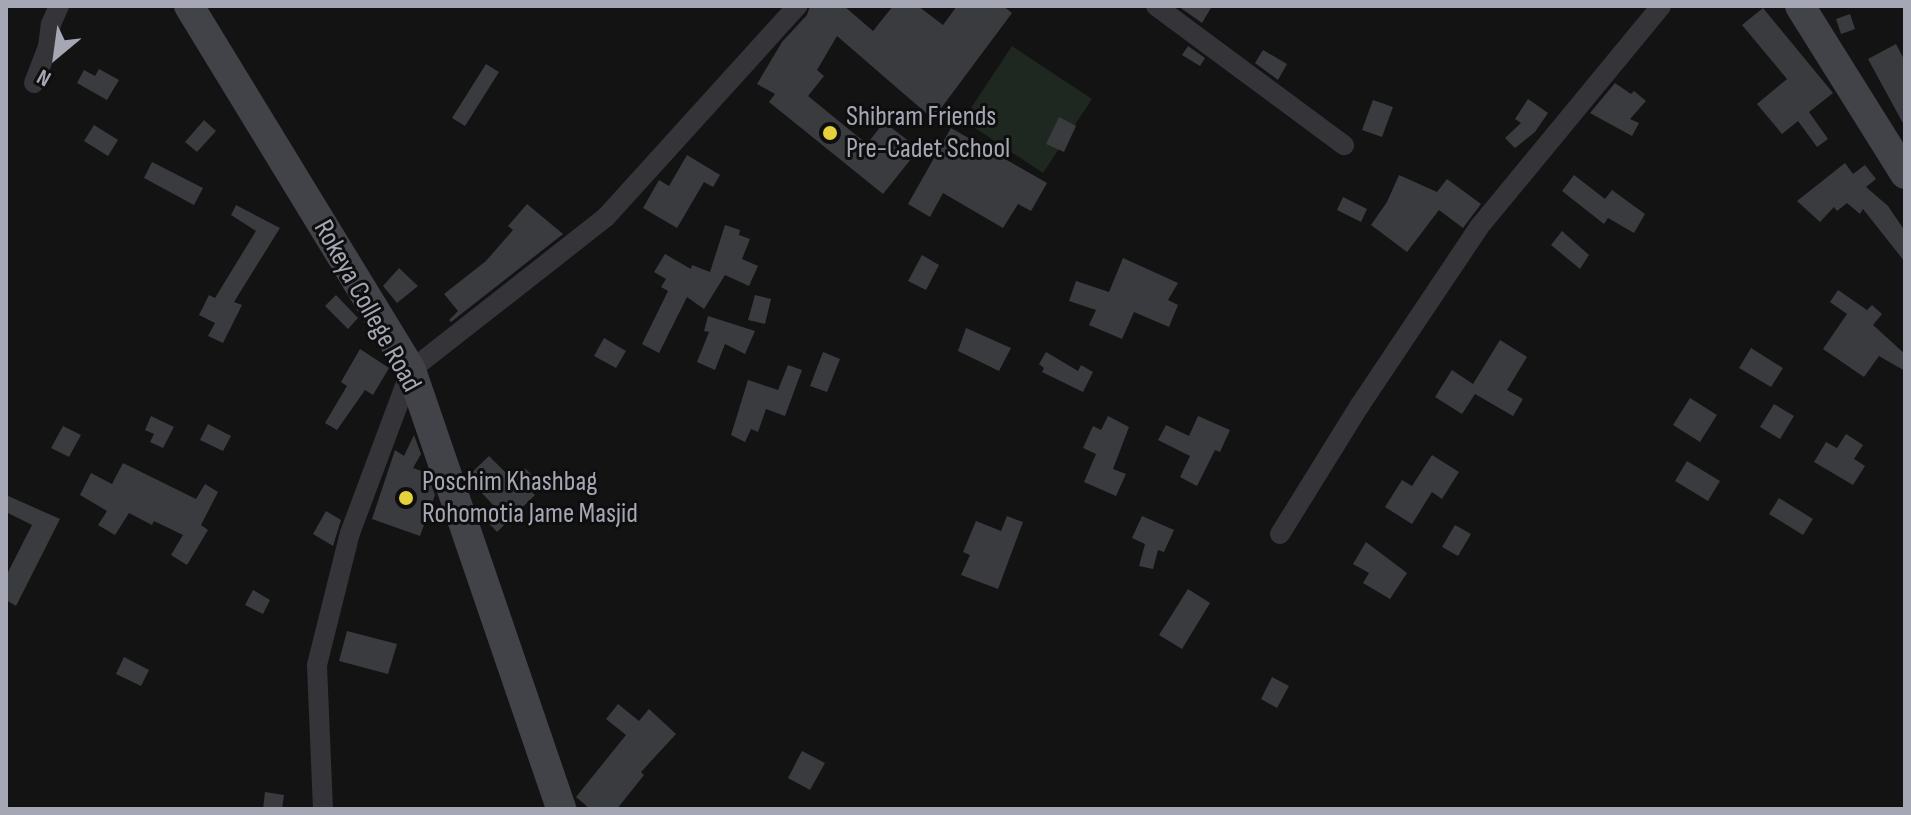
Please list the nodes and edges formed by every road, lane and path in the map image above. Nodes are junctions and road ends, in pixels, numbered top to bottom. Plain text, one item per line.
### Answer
1 (59, 6) edge
2 (189, 6) edge
3 (797, 6) edge
4 (1156, 6) edge
5 (1661, 6) edge
6 (1806, 8) edge
7 (34, 83) dead end
8 (1344, 145) dead end
9 (1905, 174) edge
10 (411, 370) junction
11 (1280, 534) dead end
12 (323, 809) edge
13 (561, 809) edge

1 - 7 street
2 - 10 street, Rokeya College Road
3 - 10 street
4 - 8 street
5 - 11 street
6 - 9 street
10 - 12 street
10 - 13 street, Rokeya College Road

